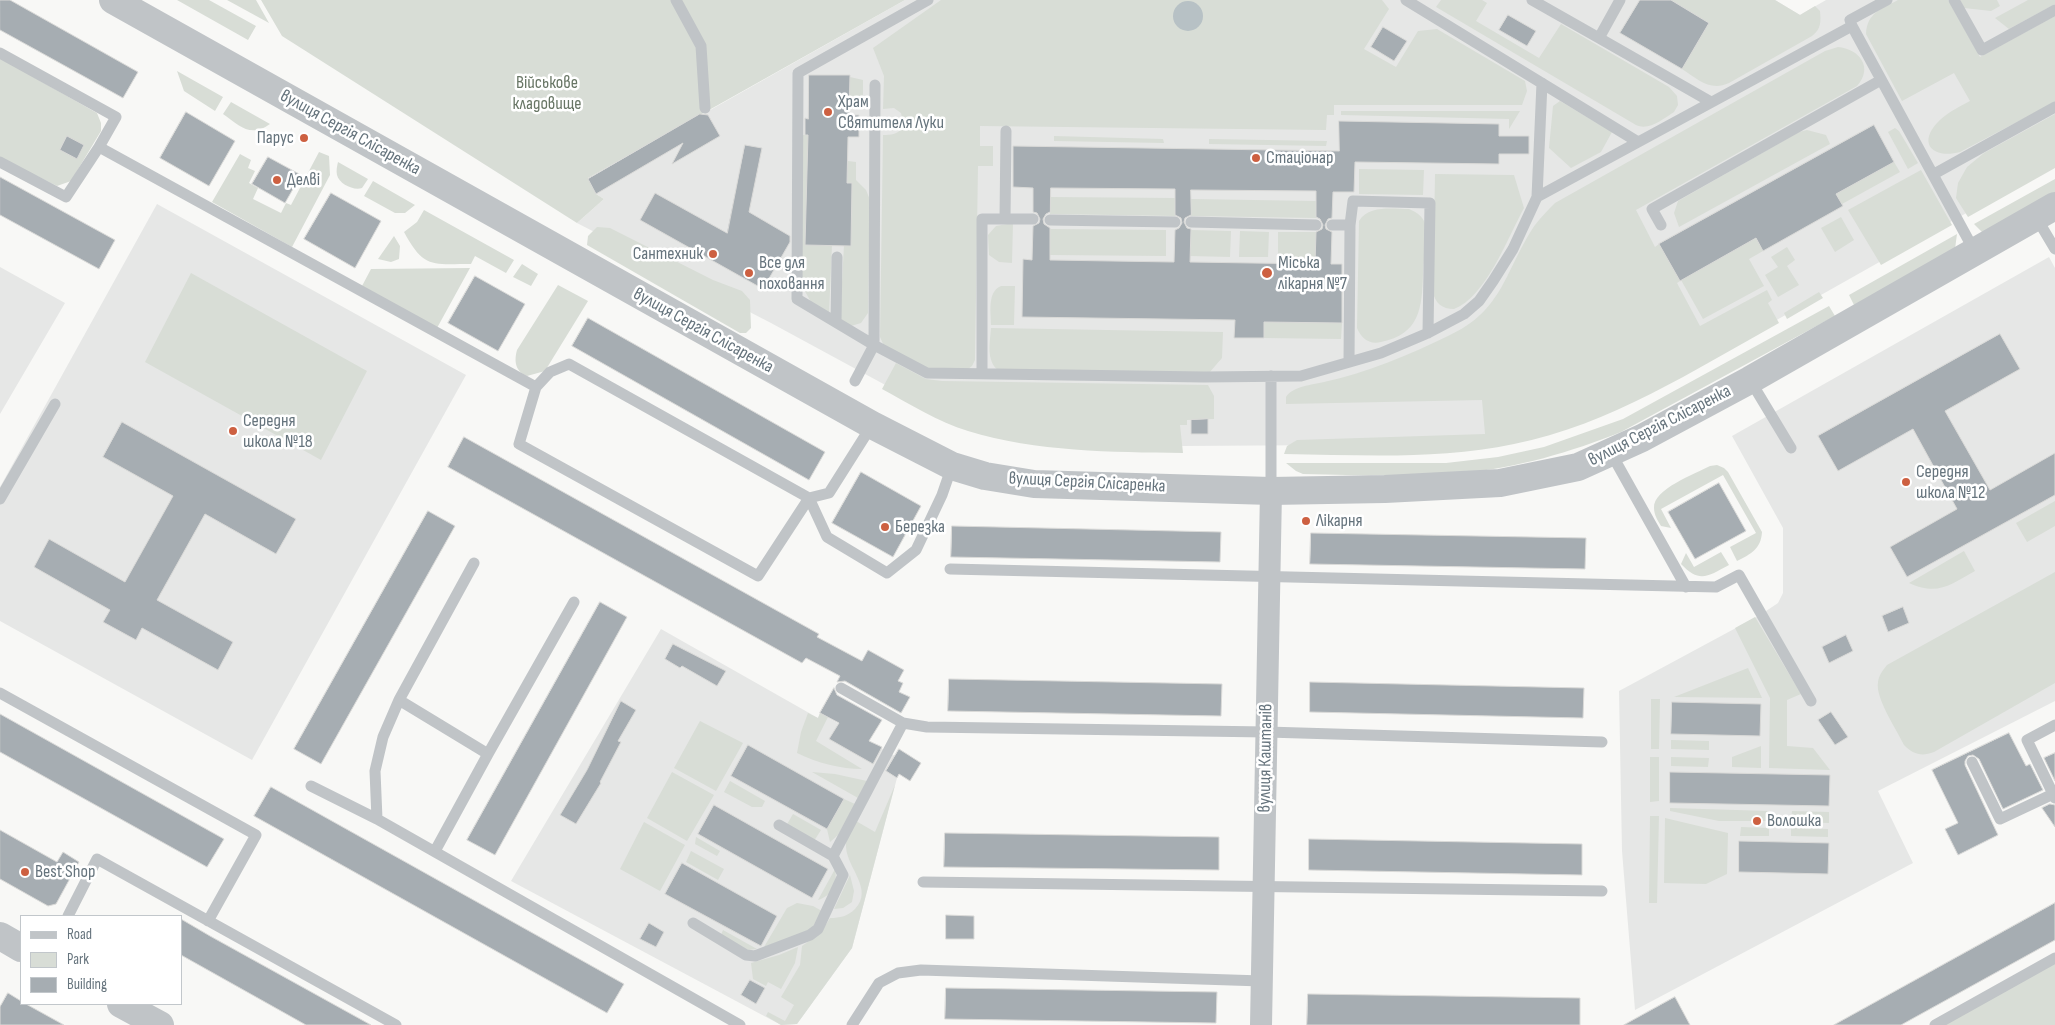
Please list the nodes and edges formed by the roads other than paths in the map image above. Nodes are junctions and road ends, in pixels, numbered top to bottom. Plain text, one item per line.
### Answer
1 (112, 0) edge
2 (676, 0) edge
3 (928, 0) edge
4 (1406, 0) edge
5 (1532, 0) edge
6 (1620, 0) edge
7 (1886, 0) edge
8 (1954, 0) edge
9 (2055, 10) edge
10 (1852, 26) junction
11 (1599, 38) junction
12 (0, 52) edge
13 (1881, 80) junction
14 (1542, 83) junction
15 (875, 85) dead end
16 (1711, 102) junction
17 (2055, 107) edge
18 (705, 108) dead end
19 (1006, 132) dead end
20 (1638, 142) junction
21 (99, 147) junction
22 (0, 162) edge
23 (1934, 174) junction
24 (1537, 197) junction
25 (2046, 211) edge
26 (1005, 219) junction
27 (1033, 219) dead end
28 (1050, 220) dead end
29 (1175, 222) dead end
30 (1191, 222) dead end
31 (1316, 225) dead end
32 (1332, 225) dead end
33 (1350, 225) junction
34 (1661, 225) dead end
35 (2055, 249) edge
36 (1975, 252) junction
37 (837, 256) dead end
38 (836, 322) junction
39 (1428, 333) junction
40 (874, 345) junction
41 (1349, 362) junction
42 (982, 374) junction
43 (1271, 376) junction
44 (1750, 380) junction
45 (856, 381) dead end
46 (536, 387) junction
47 (54, 404) dead end
48 (872, 425) junction
49 (1791, 448) dead end
50 (1611, 453) junction
51 (952, 466) junction
52 (1271, 491) junction
53 (809, 498) junction
54 (0, 499) edge
55 (474, 563) dead end
56 (950, 569) dead end
57 (1269, 577) junction
58 (1686, 586) junction
59 (574, 602) dead end
60 (841, 688) dead end
61 (0, 694) edge
62 (399, 700) junction
63 (1811, 701) dead end
64 (902, 722) junction
65 (2055, 725) edge
66 (1266, 732) junction
67 (1602, 742) dead end
68 (488, 754) junction
69 (1972, 762) dead end
70 (311, 786) dead end
71 (2054, 794) edge
72 (377, 818) junction
73 (779, 825) dead end
74 (435, 851) junction
75 (833, 856) junction
76 (923, 882) dead end
77 (1264, 885) junction
78 (1602, 891) dead end
79 (69, 915) edge
80 (208, 921) junction
81 (693, 923) dead end
82 (0, 936) edge
83 (20, 947) edge
84 (2055, 958) edge
85 (1262, 981) junction
86 (123, 1005) edge
87 (160, 1025) edge
88 (396, 1025) edge
89 (740, 1025) edge
90 (852, 1025) edge
91 (1262, 1025) edge
92 (1935, 1025) edge

1 - 48 street, вулиця Сергія Слісаренка
2 - 18 lane
3 - 38 lane
4 - 14 lane
5 - 11 lane
6 - 11 lane
7 - 10 lane
8 - 9 lane
10 - 13 lane
10 - 16 lane
11 - 16 lane
12 - 21 lane
13 - 23 lane
13 - 34 lane
14 - 20 lane
14 - 24 lane
15 - 40 lane
16 - 20 lane
17 - 23 lane
19 - 26 lane
20 - 24 lane
21 - 22 lane
21 - 46 lane
23 - 36 lane
24 - 39 lane
25 - 35 lane
25 - 36 street, вулиця Сергія Слісаренка
26 - 27 lane
26 - 42 lane
28 - 29 lane
30 - 31 lane
32 - 33 lane
33 - 39 lane
33 - 41 lane
36 - 44 street, вулиця Сергія Слісаренка
37 - 38 lane
38 - 40 lane
39 - 41 lane
40 - 42 lane
40 - 45 lane
41 - 43 lane
42 - 43 lane
43 - 52 lane
44 - 49 lane
44 - 50 street, вулиця Сергія Слісаренка
46 - 53 lane
46 - 53 lane
47 - 54 lane
48 - 51 street, вулиця Сергія Слісаренка
48 - 53 lane
50 - 52 street, вулиця Сергія Слісаренка
50 - 58 lane
51 - 52 street, вулиця Сергія Слісаренка
51 - 53 lane
52 - 57 street, вулиця Каштанів
55 - 62 lane
56 - 57 lane
57 - 58 lane
57 - 66 street, вулиця Каштанів
58 - 63 lane
59 - 68 lane
60 - 64 lane
61 - 80 lane
62 - 68 lane
62 - 72 lane
64 - 66 lane
64 - 75 lane
65 - 71 lane
66 - 67 lane
66 - 77 street, вулиця Каштанів
68 - 74 lane
69 - 71 lane
70 - 72 lane
72 - 74 lane
73 - 75 lane
74 - 89 lane
75 - 81 lane
76 - 77 lane
77 - 78 lane
77 - 85 street, вулиця Каштанів
79 - 80 lane
80 - 88 lane
82 - 83 street
84 - 92 lane
85 - 90 lane
85 - 91 street, вулиця Каштанів
86 - 87 street

